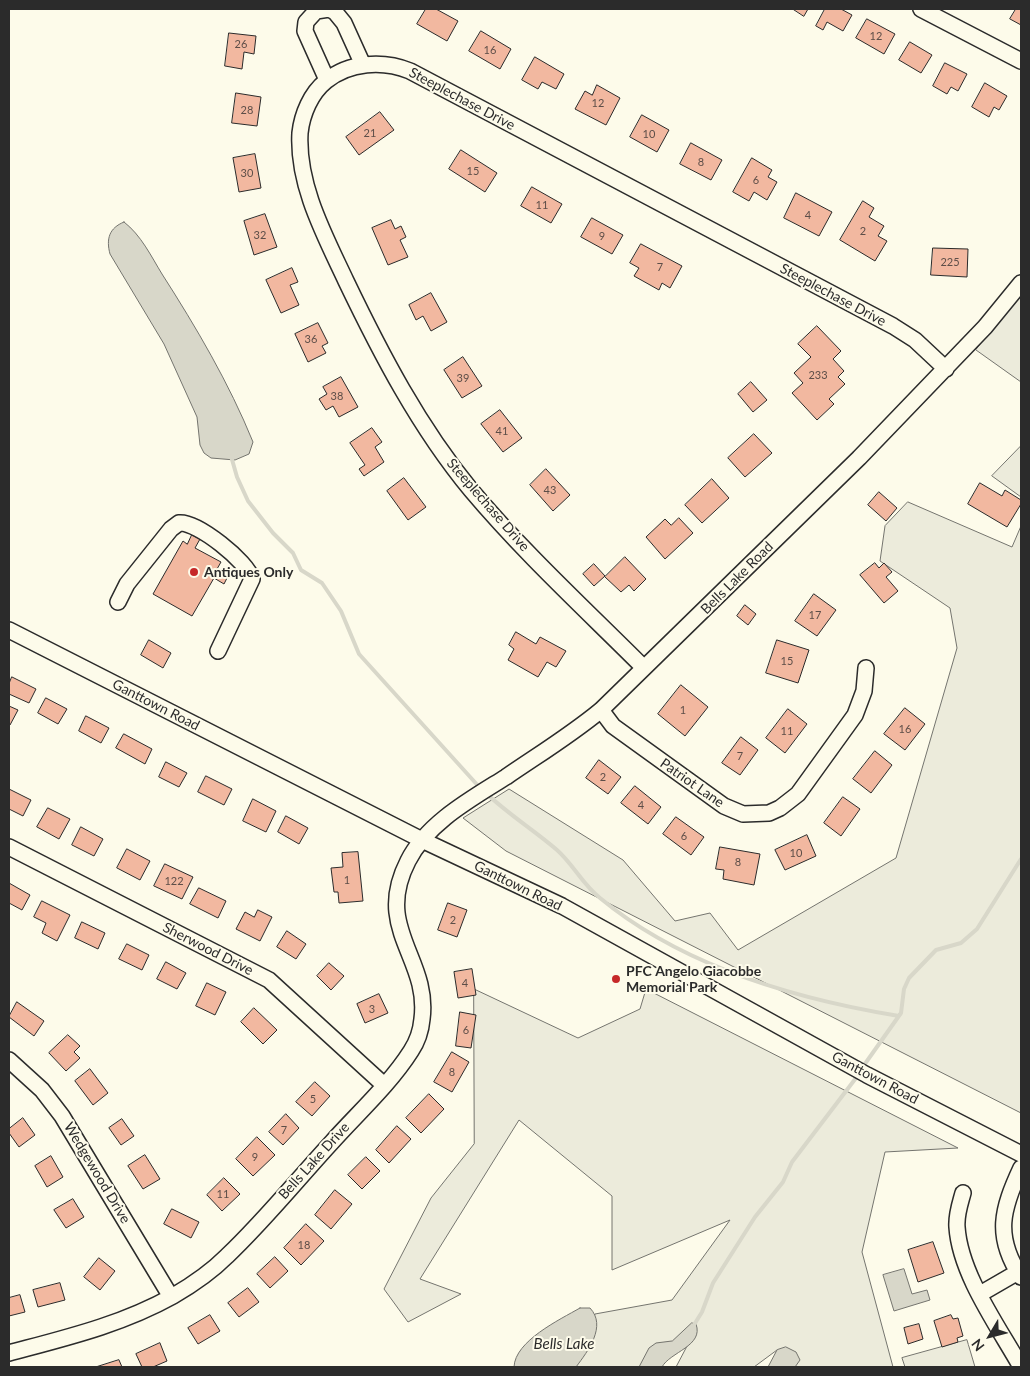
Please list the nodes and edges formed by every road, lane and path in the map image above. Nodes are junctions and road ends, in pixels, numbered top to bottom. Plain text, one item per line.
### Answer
1 (921, 9) edge
2 (1021, 61) edge
3 (363, 65) junction
4 (328, 80) junction
5 (1021, 283) edge
6 (946, 369) junction
7 (118, 602) dead end
8 (9, 630) edge
9 (218, 651) dead end
10 (644, 668) junction
11 (866, 668) dead end
12 (600, 710) junction
13 (422, 840) junction
14 (9, 847) edge
15 (9, 1060) edge
16 (384, 1085) junction
17 (1021, 1154) edge
18 (1021, 1168) edge
19 (963, 1192) dead end
20 (1020, 1275) edge
21 (980, 1294) junction
22 (171, 1297) junction
23 (9, 1353) edge
24 (1021, 1367) edge

1 - 2 street
3 - 4 street, Steeplechase Drive
3 - 4 street
3 - 6 street, Steeplechase Drive
4 - 10 street, Steeplechase Drive
5 - 6 street, Bells Lake Road
6 - 10 street, Bells Lake Road
7 - 9 street
8 - 13 street, Ganttown Road
10 - 12 street, Bells Lake Road
11 - 12 street, Patriot Lane
12 - 13 street, Bells Lake Road
13 - 16 street, Bells Lake Drive
13 - 17 street, Ganttown Road
14 - 16 street, Sherwood Drive
15 - 22 street, Wedgewood Drive
16 - 22 street, Bells Lake Drive
18 - 20 street
19 - 21 street
20 - 21 street
21 - 24 street
22 - 23 street, Bells Lake Drive

